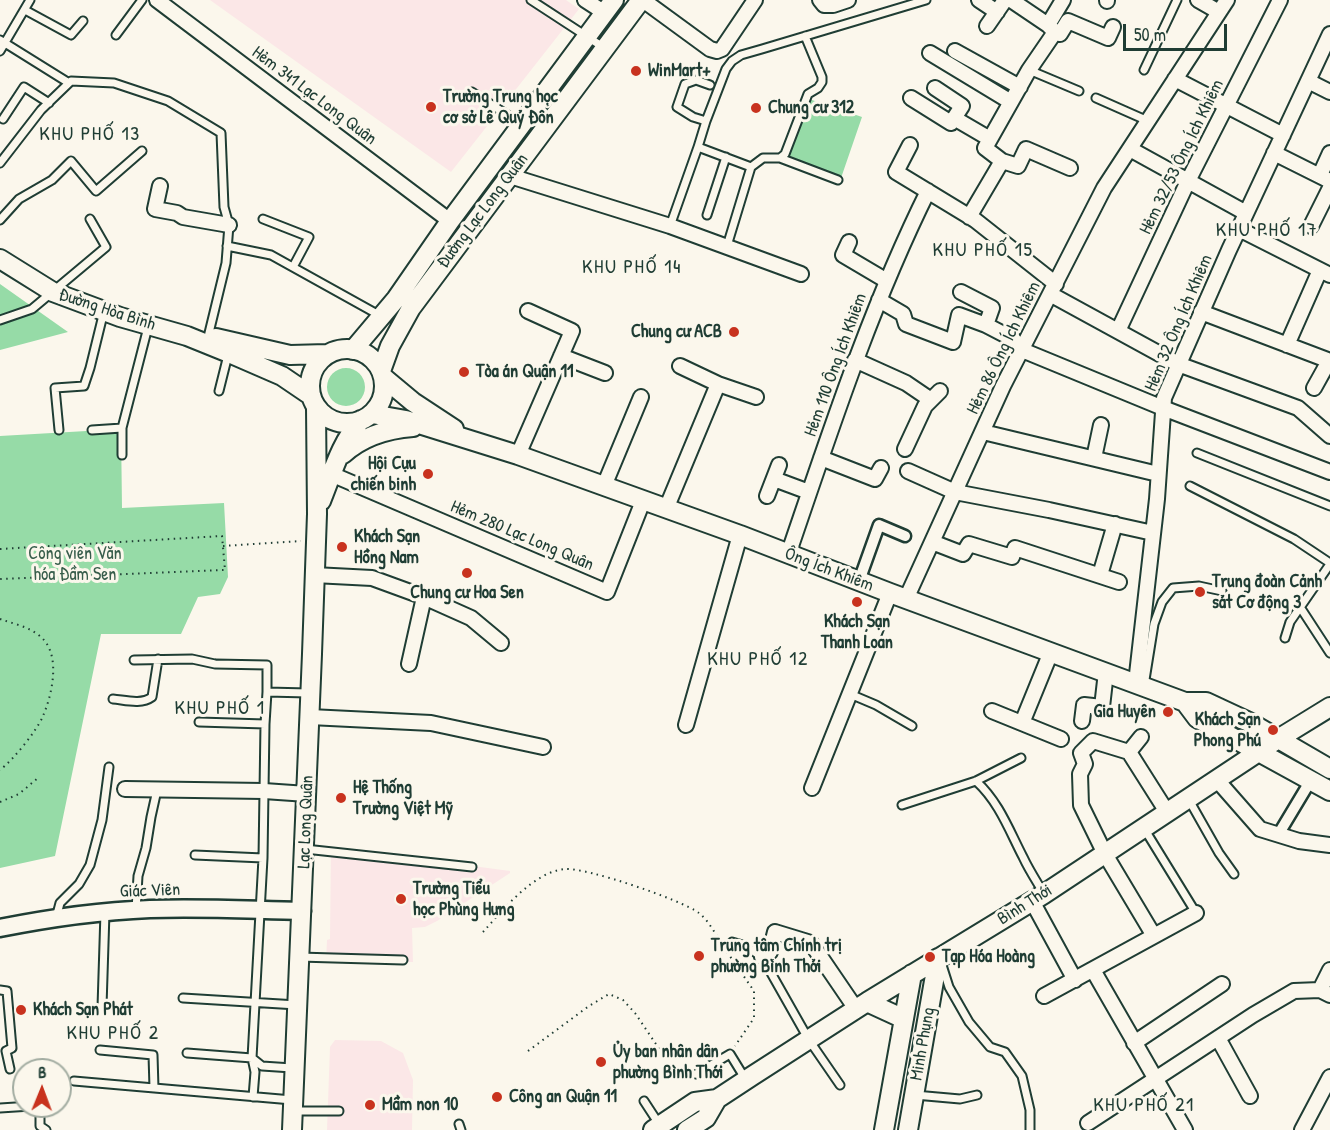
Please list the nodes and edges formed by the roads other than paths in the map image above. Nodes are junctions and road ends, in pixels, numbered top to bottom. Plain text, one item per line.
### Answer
1 (30, 0) edge
2 (142, 0) edge
3 (157, 0) edge
4 (531, 0) edge
5 (585, 0) edge
6 (642, 0) edge
7 (755, 0) edge
8 (820, 0) edge
9 (848, 0) edge
10 (926, 0) edge
11 (978, 0) edge
12 (1011, 0) edge
13 (1064, 0) edge
14 (1177, 0) edge
15 (1198, 0) edge
16 (1280, 0) edge
17 (610, 6) edge
18 (1001, 6) edge
19 (1223, 6) edge
20 (25, 10) junction
21 (118, 19) dead end
22 (83, 21) dead end
23 (126, 23) junction
24 (987, 26) dead end
25 (1113, 27) dead end
26 (1051, 28) junction
27 (1330, 34) edge
28 (116, 35) dead end
29 (805, 36) junction
30 (587, 37) junction
31 (3, 41) edge
32 (605, 48) junction
33 (0, 51) edge
34 (955, 51) dead end
35 (930, 53) dead end
36 (1029, 70) junction
37 (1144, 70) dead end
38 (1175, 79) junction
39 (1308, 81) junction
40 (69, 83) junction
41 (710, 85) dead end
42 (1020, 87) junction
43 (935, 88) dead end
44 (1079, 91) dead end
45 (472, 92) dead end
46 (1330, 92) edge
47 (911, 98) dead end
48 (1096, 98) dead end
49 (1011, 102) junction
50 (49, 103) junction
51 (1227, 106) junction
52 (954, 118) junction
53 (3, 119) dead end
54 (706, 121) junction
55 (1148, 121) junction
56 (522, 124) junction
57 (1283, 135) junction
58 (990, 139) junction
59 (910, 145) dead end
60 (698, 147) junction
61 (1130, 149) junction
62 (142, 151) dead end
63 (1274, 153) junction
64 (1330, 153) edge
65 (726, 157) junction
66 (780, 158) junction
67 (1002, 161) junction
68 (0, 163) edge
69 (751, 167) junction
70 (1070, 168) dead end
71 (510, 176) junction
72 (1325, 178) edge
73 (838, 180) dead end
74 (1188, 181) junction
75 (160, 186) dead end
76 (1330, 188) edge
77 (928, 191) junction
78 (1246, 213) junction
79 (707, 215) dead end
80 (969, 217) junction
81 (90, 219) dead end
82 (263, 219) dead end
83 (0, 220) edge
84 (450, 221) junction
85 (229, 225) junction
86 (670, 226) junction
87 (1311, 226) dead end
88 (1239, 228) junction
89 (849, 242) dead end
90 (227, 246) junction
91 (727, 246) junction
92 (0, 259) edge
93 (293, 267) junction
94 (1325, 273) edge
95 (801, 274) dead end
96 (887, 281) junction
97 (1053, 289) junction
98 (53, 292) junction
99 (961, 292) dead end
100 (879, 300) junction
101 (104, 311) junction
102 (528, 311) dead end
103 (1201, 312) junction
104 (383, 317) junction
105 (0, 320) edge
106 (148, 325) junction
107 (986, 325) junction
108 (1118, 331) junction
109 (187, 336) junction
110 (208, 337) junction
111 (1287, 345) junction
112 (353, 350) junction
113 (1022, 350) junction
114 (228, 352) junction
115 (327, 354) junction
116 (561, 356) junction
117 (855, 360) junction
118 (1329, 361) edge
119 (1178, 364) junction
120 (680, 366) dead end
121 (605, 373) dead end
122 (382, 374) junction
123 (718, 384) junction
124 (1314, 388) dead end
125 (219, 391) dead end
126 (641, 397) dead end
127 (756, 398) dead end
128 (313, 402) junction
129 (1163, 408) junction
130 (366, 417) junction
131 (1101, 425) dead end
132 (422, 426) junction
133 (122, 428) junction
134 (59, 430) dead end
135 (92, 430) dead end
136 (982, 432) junction
137 (1330, 436) edge
138 (473, 441) junction
139 (905, 449) dead end
140 (1197, 453) dead end
141 (122, 455) dead end
142 (518, 455) junction
143 (339, 458) junction
144 (821, 458) junction
145 (1094, 458) junction
146 (779, 465) dead end
147 (881, 468) dead end
148 (908, 471) dead end
149 (1330, 472) edge
150 (331, 474) junction
151 (1158, 474) junction
152 (774, 479) junction
153 (604, 486) junction
154 (1190, 486) dead end
155 (809, 492) junction
156 (955, 492) junction
157 (767, 496) dead end
158 (643, 501) junction
159 (1330, 506) edge
160 (666, 509) junction
161 (317, 514) junction
162 (1115, 524) junction
163 (1153, 533) junction
164 (740, 535) junction
165 (905, 536) dead end
166 (932, 542) junction
167 (788, 555) junction
168 (1330, 564) edge
169 (314, 575) junction
170 (1100, 575) junction
171 (859, 581) junction
172 (1119, 582) dead end
173 (1222, 591) dead end
174 (898, 596) junction
175 (424, 597) junction
176 (1300, 607) junction
177 (1285, 638) dead end
178 (501, 643) dead end
179 (1051, 652) junction
180 (1330, 653) edge
181 (158, 659) junction
182 (134, 660) dead end
183 (409, 663) dead end
184 (1106, 672) junction
185 (1140, 684) junction
186 (267, 692) junction
187 (311, 693) junction
188 (850, 694) junction
189 (112, 699) dead end
190 (1185, 702) junction
191 (992, 711) dead end
192 (1328, 712) edge
193 (310, 717) junction
194 (1082, 721) dead end
195 (199, 722) dead end
196 (1022, 723) junction
197 (265, 724) junction
198 (686, 724) dead end
199 (912, 726) dead end
200 (1141, 737) dead end
201 (1061, 739) dead end
202 (1278, 739) junction
203 (543, 747) dead end
204 (1129, 752) junction
205 (1259, 752) junction
206 (1021, 758) dead end
207 (109, 767) dead end
208 (1330, 768) edge
209 (1217, 780) junction
210 (1311, 780) junction
211 (976, 781) junction
212 (812, 788) dead end
213 (126, 789) dead end
214 (157, 790) junction
215 (264, 791) junction
216 (1330, 791) edge
217 (307, 794) junction
218 (1188, 798) junction
219 (902, 805) dead end
220 (1167, 812) junction
221 (1144, 827) junction
222 (1278, 835) junction
223 (1330, 845) edge
224 (305, 849) junction
225 (1105, 854) junction
226 (195, 855) dead end
227 (262, 858) junction
228 (472, 867) dead end
229 (1234, 874) dead end
230 (1038, 898) junction
231 (136, 910) junction
232 (258, 910) junction
233 (302, 911) junction
234 (105, 912) junction
235 (1196, 913) joint
236 (56, 918) junction
237 (0, 928) edge
238 (1154, 936) junction
239 (732, 942) dead end
240 (299, 957) junction
241 (762, 957) junction
242 (938, 958) junction
243 (403, 960) dead end
244 (1093, 970) junction
245 (1330, 970) edge
246 (912, 974) junction
247 (1075, 980) junction
248 (1222, 984) dead end
249 (0, 990) edge
250 (1325, 993) edge
251 (1044, 996) dead end
252 (183, 998) dead end
253 (256, 1003) junction
254 (297, 1005) junction
255 (861, 1006) junction
256 (102, 1007) dead end
257 (904, 1019) junction
258 (1218, 1038) junction
259 (809, 1040) junction
260 (1134, 1043) junction
261 (100, 1050) dead end
262 (187, 1053) dead end
263 (252, 1058) junction
264 (10, 1069) dead end
265 (294, 1069) junction
266 (696, 1074) dead end
267 (1330, 1077) edge
268 (746, 1080) junction
269 (1155, 1080) junction
270 (74, 1081) dead end
271 (840, 1085) dead end
272 (154, 1088) junction
273 (915, 1095) junction
274 (977, 1095) dead end
275 (1250, 1096) dead end
276 (253, 1097) junction
277 (717, 1099) junction
278 (644, 1101) dead end
279 (292, 1105) junction
280 (339, 1111) dead end
281 (40, 1118) edge
282 (1088, 1124) dead end
283 (1306, 1128) edge
284 (656, 1129) edge
285 (46, 1130) edge
286 (292, 1130) edge
287 (687, 1130) edge
288 (884, 1130) edge
289 (908, 1130) edge
290 (1030, 1130) edge
291 (1185, 1130) edge

1 - 20 lane
2 - 23 lane
3 - 84 street, Hẻm 341 Lạc Long Quân
4 - 30 lane
5 - 17 street
6 - 7 street
6 - 32 main road, Đường Lạc Long Quân
8 - 9 street
10 - 29 lane
11 - 18 street
12 - 26 street
13 - 26 street
14 - 37 lane
15 - 19 street
16 - 51 street, Hẻm 32/53 Ông Ích Khiêm
17 - 30 main road, Đường Lạc Long Quân
18 - 24 street
19 - 38 street, Hẻm 86 Ông Ích Khiêm
20 - 22 lane
20 - 31 lane
21 - 23 lane
23 - 28 lane
25 - 26 street
26 - 36 street
27 - 39 street, Hẻm 32 Ông Ích Khiêm
29 - 54 lane
29 - 66 lane
30 - 32 lane
30 - 56 main road, Đường Lạc Long Quân
31 - 33 lane
31 - 40 lane
32 - 71 main road, Đường Lạc Long Quân
34 - 42 street
35 - 49 street
36 - 42 street
36 - 44 lane
38 - 51 street
38 - 55 street, Hẻm 86 Ông Ích Khiêm
39 - 46 street
39 - 57 street, Hẻm 32 Ông Ích Khiêm
40 - 50 lane
40 - 85 lane
41 - 54 lane
42 - 49 street
43 - 52 street
45 - 56 lane
47 - 52 street
48 - 55 lane
49 - 58 street
50 - 53 lane
50 - 68 lane
51 - 57 street
51 - 74 street, Hẻm 32/53 Ông Ích Khiêm
52 - 58 street
54 - 60 lane
55 - 61 street, Hẻm 86 Ông Ích Khiêm
56 - 84 main road, Đường Lạc Long Quân
57 - 63 street, Hẻm 32 Ông Ích Khiêm
58 - 67 street
59 - 77 street
60 - 65 lane
60 - 86 lane
61 - 74 street
61 - 97 street, Hẻm 86 Ông Ích Khiêm
62 - 83 lane
63 - 72 street
63 - 78 street, Hẻm 32 Ông Ích Khiêm
64 - 72 street
65 - 69 lane
65 - 79 lane
66 - 69 lane
66 - 73 lane
67 - 70 street
67 - 80 street
69 - 91 lane
71 - 86 street
71 - 122 main road, Đường Lạc Long Quân
74 - 78 street
74 - 108 street, Hẻm 32/53 Ông Ích Khiêm
75 - 85 street
76 - 87 street
77 - 80 street
77 - 96 street, Hẻm 110 Ông Ích Khiêm
78 - 88 street, Hẻm 32 Ông Ích Khiêm
80 - 97 street
81 - 98 lane
82 - 93 lane
84 - 104 main road, Đường Lạc Long Quân
85 - 90 lane
86 - 91 street
88 - 94 street
88 - 103 street, Hẻm 32 Ông Ích Khiêm
89 - 96 street
90 - 93 lane
90 - 110 lane
91 - 95 street
92 - 98 main road, Đường Hòa Bình
93 - 104 lane
94 - 111 street
96 - 100 street, Hẻm 110 Ông Ích Khiêm
97 - 108 street
97 - 113 street, Hẻm 86 Ông Ích Khiêm
98 - 101 main road, Đường Hòa Bình
98 - 105 lane
99 - 107 street
100 - 107 street
100 - 117 street, Hẻm 110 Ông Ích Khiêm
101 - 106 main road, Đường Hòa Bình
101 - 134 lane
102 - 116 street
103 - 111 street
103 - 119 street, Hẻm 32 Ông Ích Khiêm
104 - 112 main road, Đường Lạc Long Quân
106 - 109 main road, Đường Hòa Bình
106 - 133 lane
107 - 113 street
108 - 119 street
109 - 110 main road, Đường Hòa Bình
109 - 114 main road, Đường Hòa Bình
110 - 115 main road, Đường Hòa Bình
111 - 118 street
112 - 115 main road
112 - 122 main road
113 - 129 street
113 - 136 street, Hẻm 86 Ông Ích Khiêm
114 - 125 lane
114 - 128 main road, Đường Hòa Bình
115 - 128 main road
116 - 121 street
116 - 142 street
117 - 139 street
117 - 144 street, Hẻm 110 Ông Ích Khiêm
118 - 124 street
119 - 129 street, Hẻm 32 Ông Ích Khiêm
119 - 137 street
120 - 123 street
122 - 130 main road
122 - 138 main road
123 - 127 street
123 - 160 street
126 - 153 street
128 - 130 main road
128 - 161 main road
129 - 149 street
129 - 151 street, Hẻm 32 Ông Ích Khiêm
130 - 132 main road
130 - 143 main road
131 - 145 street
132 - 138 main road
132 - 143 main road
133 - 135 lane
133 - 141 lane
136 - 145 street
136 - 156 street, Hẻm 86 Ông Ích Khiêm
138 - 142 main road, Ông Ích Khiêm
140 - 159 lane
142 - 153 main road, Ông Ích Khiêm
143 - 150 main road
144 - 147 street
144 - 155 street, Hẻm 110 Ông Ích Khiêm
145 - 151 street
146 - 152 street
148 - 156 street
150 - 158 street, Hẻm 280 Lạc Long Quân
150 - 161 main road
151 - 163 street, Hẻm 32 Ông Ích Khiêm
152 - 155 street
152 - 157 street
153 - 158 main road, Ông Ích Khiêm
154 - 168 lane
155 - 167 street, Hẻm 110 Ông Ích Khiêm
156 - 162 street
156 - 166 street, Hẻm 86 Ông Ích Khiêm
158 - 160 main road, Ông Ích Khiêm
160 - 164 main road, Ông Ích Khiêm
161 - 169 main road, Lạc Long Quân
162 - 163 street
162 - 170 street
163 - 185 street, Hẻm 32 Ông Ích Khiêm
164 - 167 main road, Ông Ích Khiêm
164 - 198 street
165 - 171 street
166 - 170 street
166 - 174 street, Hẻm 86 Ông Ích Khiêm
167 - 171 main road, Ông Ích Khiêm
168 - 176 lane
169 - 175 street
169 - 187 main road, Lạc Long Quân
170 - 172 street
171 - 174 main road, Ông Ích Khiêm
173 - 185 lane
174 - 179 main road, Ông Ích Khiêm
174 - 188 street, Hẻm 86 Ông Ích Khiêm
175 - 178 street
175 - 183 street
176 - 177 lane
176 - 180 lane
179 - 184 main road, Ông Ích Khiêm
179 - 196 street
181 - 182 lane
181 - 186 lane
181 - 189 lane
184 - 185 main road, Ông Ích Khiêm
184 - 194 street
185 - 190 main road, Ông Ích Khiêm
186 - 187 lane
186 - 197 lane
187 - 193 main road, Lạc Long Quân
188 - 199 lane
188 - 212 street, Hẻm 86 Ông Ích Khiêm
190 - 202 main road, Ông Ích Khiêm
190 - 205 main road, Ông Ích Khiêm
191 - 196 street
192 - 202 main road, Bình Thới
193 - 203 street
193 - 217 main road, Lạc Long Quân
195 - 197 lane
196 - 201 street
197 - 215 lane
200 - 204 street
202 - 205 main road, Bình Thới
202 - 208 main road, Ông Ích Khiêm
204 - 220 street
204 - 225 street
205 - 209 main road, Bình Thới
205 - 210 main road, Ông Ích Khiêm
206 - 211 lane
207 - 236 lane
209 - 218 main road, Bình Thới
209 - 222 street
210 - 216 main road, Ông Ích Khiêm
210 - 222 street
211 - 219 lane
211 - 230 lane
213 - 214 street
214 - 215 street
214 - 231 lane
215 - 217 street
215 - 227 lane
217 - 224 main road, Lạc Long Quân
218 - 220 main road, Bình Thới
218 - 229 lane
220 - 221 main road, Bình Thới
221 - 225 main road, Bình Thới
221 - 235 lane
222 - 223 street
224 - 228 lane
224 - 233 main road, Lạc Long Quân
225 - 230 main road, Bình Thới
225 - 238 street
226 - 227 lane
227 - 232 lane
230 - 242 main road, Bình Thới
230 - 247 street
231 - 232 street, Giác Viên
231 - 234 street, Giác Viên
232 - 233 street, Giác Viên
232 - 253 lane
233 - 240 main road, Lạc Long Quân
234 - 236 street, Giác Viên
234 - 256 lane
235 - 238 street
236 - 237 street, Giác Viên
238 - 244 street
239 - 241 lane
240 - 243 lane
240 - 254 main road, Lạc Long Quân
241 - 255 street
241 - 259 lane
242 - 246 main road, Bình Thới
242 - 273 main road, Minh Phụng
242 - 290 lane
244 - 247 street
244 - 260 street
245 - 250 street
246 - 255 main road, Bình Thới
246 - 257 main road, Minh Phụng
247 - 251 street
248 - 260 street
249 - 264 lane
250 - 258 street
252 - 253 lane
253 - 254 lane
253 - 263 lane
254 - 265 main road, Lạc Long Quân
255 - 257 main road
255 - 259 main road, Bình Thới
257 - 288 main road, Minh Phụng
258 - 269 street
258 - 275 street
259 - 268 main road, Bình Thới
259 - 271 lane
260 - 269 street
261 - 272 lane
262 - 263 lane
263 - 265 lane
263 - 276 lane
265 - 279 main road, Lạc Long Quân
266 - 268 lane
267 - 283 street
268 - 277 main road, Bình Thới
269 - 282 street
269 - 291 street
270 - 272 lane
272 - 276 lane
273 - 274 lane
273 - 289 main road, Minh Phụng
276 - 279 lane
277 - 284 main road, Bình Thới
277 - 287 main road, Bình Thới
278 - 284 lane
279 - 280 lane
279 - 286 main road, Lạc Long Quân
281 - 285 lane

